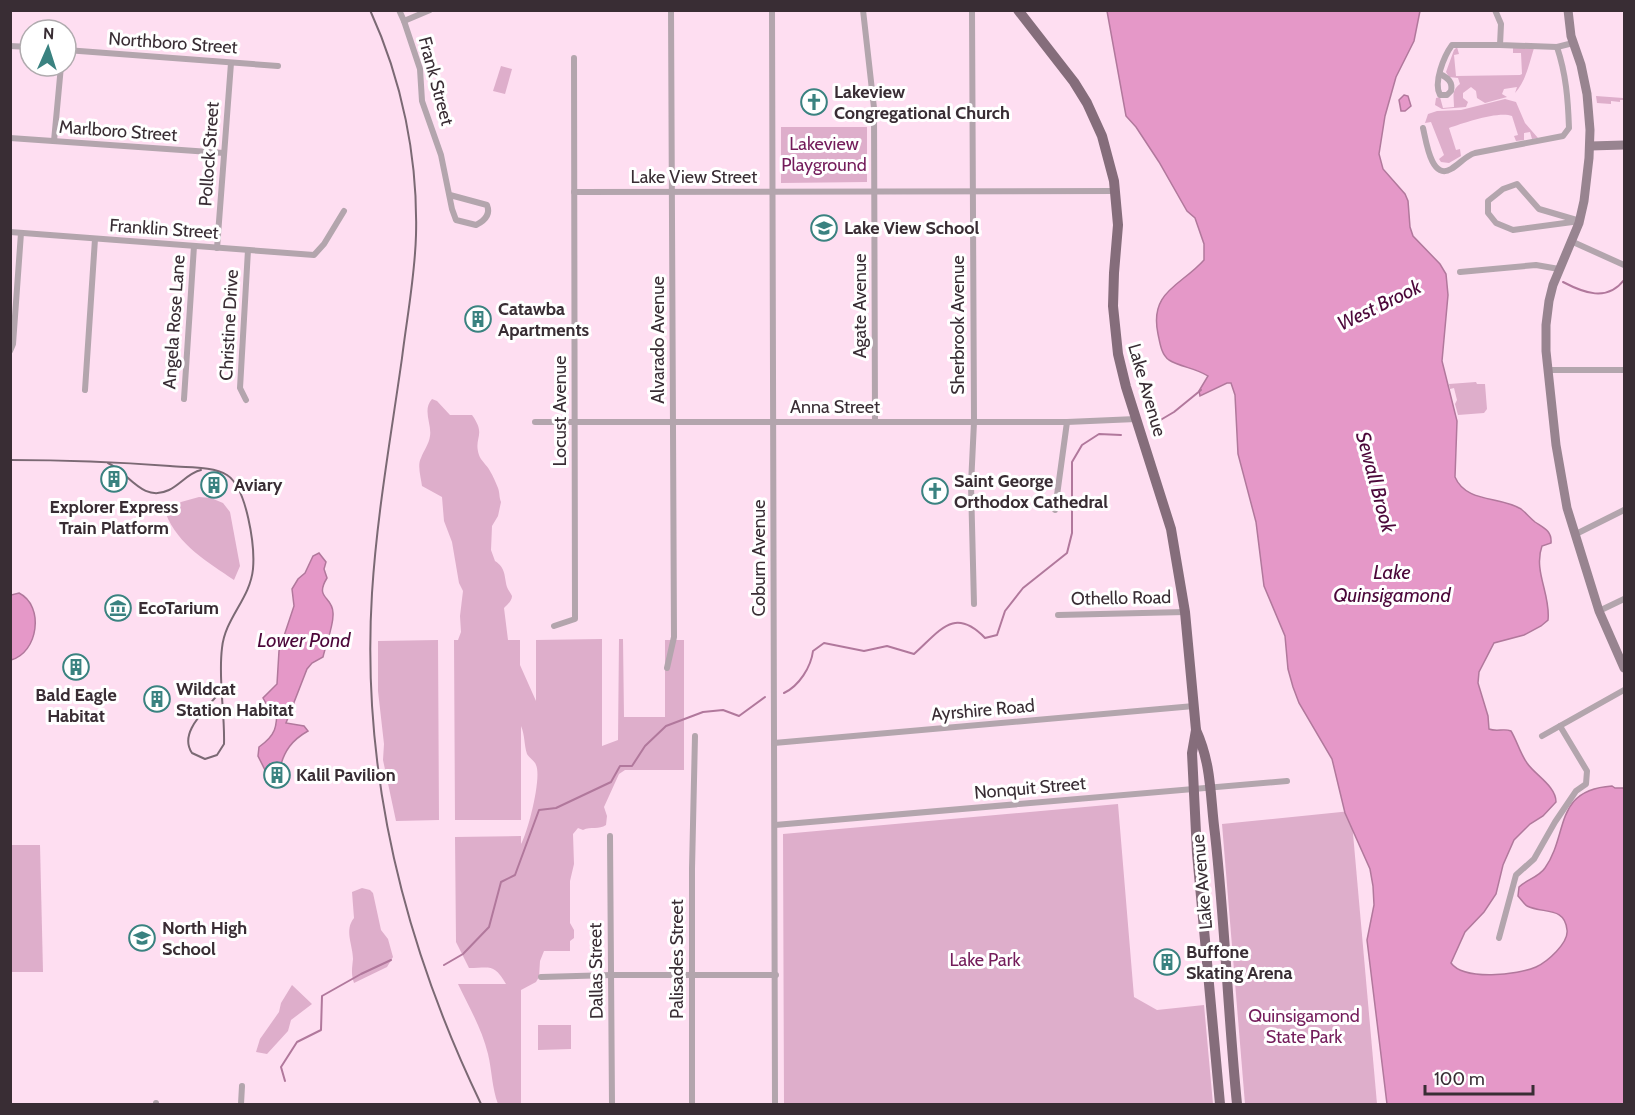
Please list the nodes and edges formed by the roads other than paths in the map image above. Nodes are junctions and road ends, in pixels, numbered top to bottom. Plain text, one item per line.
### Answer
1 (399, 10) edge
2 (430, 10) edge
3 (671, 10) edge
4 (772, 10) edge
5 (863, 10) edge
6 (972, 10) edge
7 (1018, 10) edge
8 (1495, 10) edge
9 (1568, 10) edge
10 (404, 21) junction
11 (1573, 43) junction
12 (1500, 45) junction
13 (1557, 47) junction
14 (78, 51) edge
15 (574, 58) dead end
16 (231, 63) junction
17 (278, 66) dead end
18 (1440, 74) dead end
19 (60, 78) edge
20 (1423, 128) dead end
21 (10, 138) edge
22 (54, 141) junction
23 (1624, 145) edge
24 (1590, 146) junction
25 (224, 153) junction
26 (1116, 191) junction
27 (574, 192) junction
28 (672, 192) junction
29 (773, 192) junction
30 (973, 192) junction
31 (875, 193) junction
32 (450, 195) junction
33 (345, 211) dead end
34 (1580, 221) junction
35 (10, 232) edge
36 (21, 233) junction
37 (95, 239) junction
38 (1573, 242) junction
39 (194, 246) junction
40 (217, 248) junction
41 (248, 250) junction
42 (1624, 265) edge
43 (1559, 269) junction
44 (1460, 272) dead end
45 (10, 351) edge
46 (1548, 370) junction
47 (1624, 370) edge
48 (85, 390) dead end
49 (184, 399) dead end
50 (246, 400) dead end
51 (1136, 419) junction
52 (875, 421) junction
53 (534, 422) dead end
54 (575, 422) junction
55 (773, 422) junction
56 (974, 422) junction
57 (1067, 422) junction
58 (673, 423) junction
59 (1055, 510) dead end
60 (1624, 510) edge
61 (1576, 534) junction
62 (1624, 599) edge
63 (974, 604) dead end
64 (1599, 611) junction
65 (1185, 612) junction
66 (1058, 615) dead end
67 (554, 626) dead end
68 (668, 668) dead end
69 (1624, 668) edge
70 (1624, 690) edge
71 (1194, 706) junction
72 (1560, 726) junction
73 (1196, 730) junction
74 (695, 736) dead end
75 (1542, 736) dead end
76 (774, 743) junction
77 (1287, 782) dead end
78 (1210, 788) junction
79 (1195, 789) junction
80 (775, 825) junction
81 (610, 836) dead end
82 (1499, 938) dead end
83 (612, 975) junction
84 (693, 975) junction
85 (776, 975) junction
86 (541, 977) dead end
87 (242, 1086) dead end
88 (241, 1104) edge
89 (612, 1104) edge
90 (692, 1104) edge
91 (776, 1104) edge
92 (1220, 1104) edge
93 (1237, 1104) edge

1 - 10 street, Frank Street
2 - 10 street
3 - 28 street, Alvarado Avenue
4 - 29 street, Coburn Avenue
5 - 31 street, Agate Avenue
6 - 30 street, Sherbrook Avenue
7 - 26 main road, Lake Avenue
8 - 12 street
9 - 11 main road
10 - 32 street, Frank Street
11 - 13 street
11 - 24 main road
12 - 13 street
12 - 18 street
13 - 20 street
14 - 16 street, Northboro Street
15 - 27 street, Locust Avenue
16 - 17 street, Northboro Street
16 - 25 street, Pollock Street
19 - 22 street
21 - 22 street, Marlboro Street
22 - 25 street, Marlboro Street
23 - 24 main road
24 - 34 main road
25 - 40 street, Pollock Street
26 - 30 street
26 - 51 main road, Lake Avenue
27 - 28 street, Lake View Street
27 - 54 street, Locust Avenue
28 - 29 street, Lake View Street
28 - 58 street, Alvarado Avenue
29 - 31 street, Lake View Street
29 - 55 street, Coburn Avenue
30 - 31 street, Lake View Street
30 - 56 street, Sherbrook Avenue
31 - 52 street, Agate Avenue
32 - 32 street, Frank Street
33 - 41 street, Franklin Street
34 - 34 street
34 - 38 main road
35 - 36 street, Franklin Street
36 - 37 street, Franklin Street
36 - 45 street
37 - 39 street, Franklin Street
37 - 48 street
38 - 42 street
38 - 43 main road
39 - 40 street, Franklin Street
39 - 49 street, Angela Rose Lane
40 - 41 street, Franklin Street
41 - 50 street, Christine Drive
43 - 44 street
43 - 46 main road
46 - 47 street
46 - 61 main road
51 - 57 street, Anna Street
51 - 65 main road, Lake Avenue
52 - 55 street, Anna Street
52 - 56 street, Anna Street
53 - 54 street, Anna Street
54 - 58 street, Anna Street
54 - 67 street, Locust Avenue
55 - 58 street, Anna Street
55 - 76 street, Coburn Avenue
56 - 57 street, Anna Street
56 - 63 street, Sherbrook Avenue
57 - 59 street
58 - 68 street, Alvarado Avenue
60 - 61 street
61 - 64 main road
62 - 64 street
64 - 69 main road
65 - 66 street, Othello Road
65 - 71 main road, Lake Avenue
70 - 72 street
71 - 73 main road, Lake Avenue
71 - 76 street, Ayrshire Road
72 - 75 street
72 - 82 street
73 - 78 main road, Lake Avenue
73 - 79 main road, Lake Avenue
74 - 84 street, Palisades Street
76 - 80 street, Coburn Avenue
77 - 78 street, Nonquit Street
78 - 79 street, Nonquit Street
78 - 93 main road, Lake Avenue
79 - 80 street, Nonquit Street
79 - 92 main road, Lake Avenue
80 - 85 street, Coburn Avenue
81 - 83 street, Dallas Street
83 - 84 street
83 - 86 street
83 - 89 street, Dallas Street
84 - 85 street
84 - 90 street, Palisades Street
85 - 91 street, Coburn Avenue
87 - 88 street

